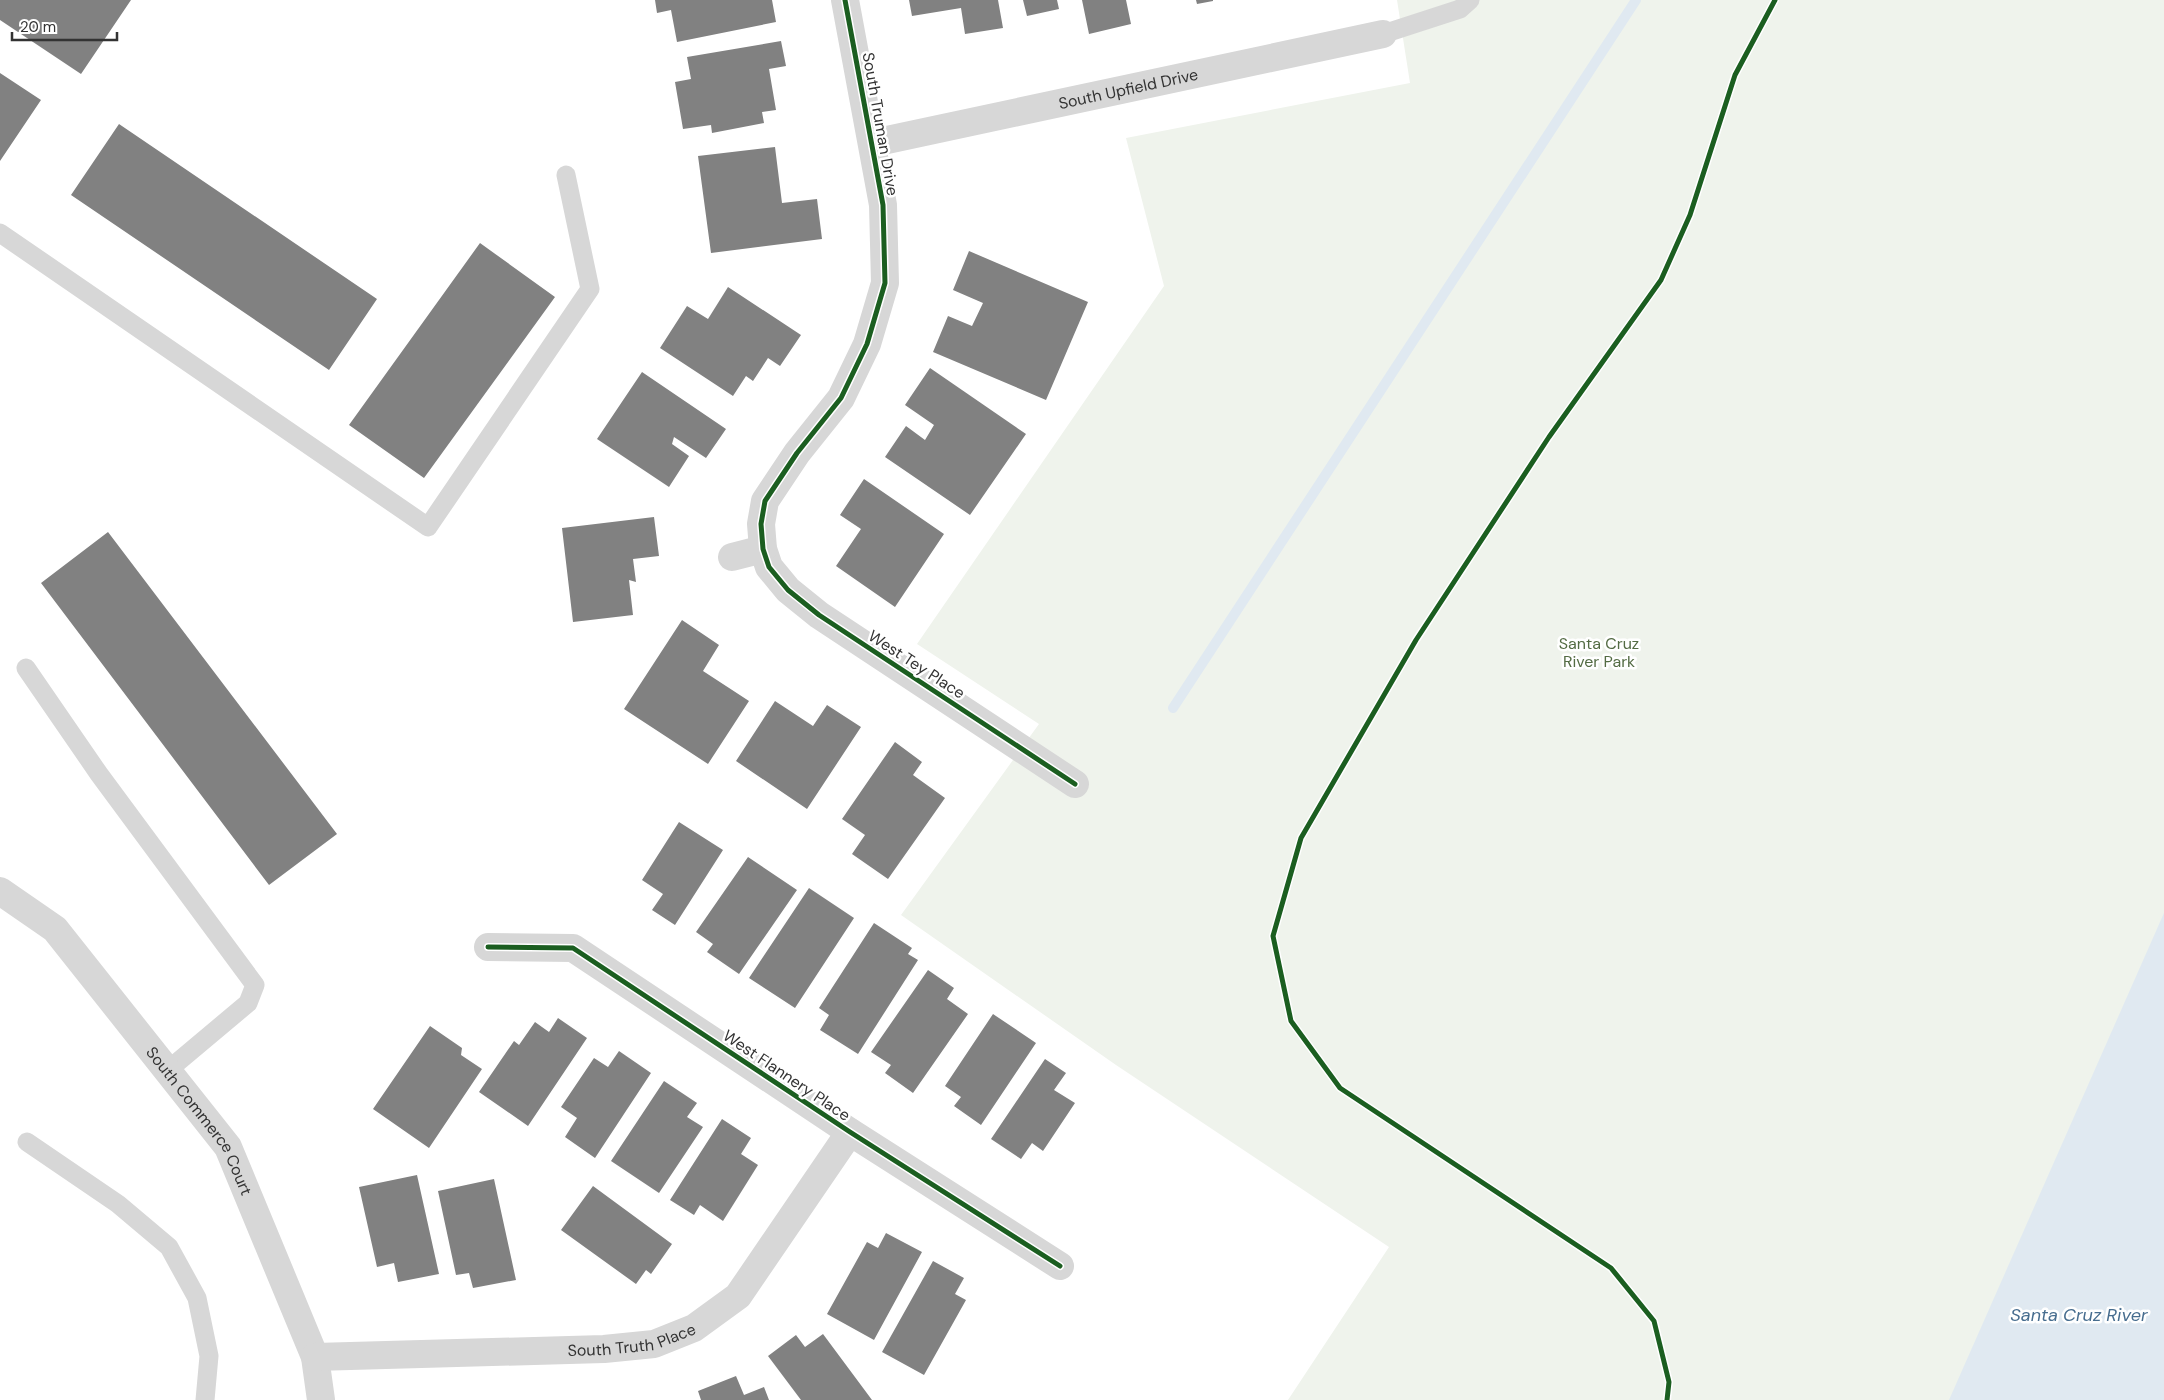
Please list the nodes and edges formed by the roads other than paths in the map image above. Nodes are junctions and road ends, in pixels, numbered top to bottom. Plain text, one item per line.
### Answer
1 (845, 0) edge
2 (1470, 0) edge
3 (1383, 34) joint
4 (873, 143) junction
5 (566, 175) dead end
6 (0, 233) edge
7 (763, 549) junction
8 (732, 557) dead end
9 (26, 668) dead end
10 (1075, 784) dead end
11 (0, 891) edge
12 (488, 947) dead end
13 (167, 1071) junction
14 (850, 1132) junction
15 (27, 1142) dead end
16 (1060, 1266) dead end
17 (315, 1357) junction
18 (205, 1400) edge
19 (321, 1400) edge

1 - 4 street, South Truman Drive
2 - 3 lane
3 - 4 street, South Upfield Drive
4 - 7 street, South Truman Drive
5 - 6 lane
7 - 8 street
7 - 10 street, West Tey Place
9 - 13 lane
11 - 13 street, South Commerce Court
12 - 14 street, West Flannery Place
13 - 17 street, South Commerce Court
14 - 16 street, West Flannery Place
14 - 17 street, South Truth Place
15 - 18 lane
17 - 19 street, South Commerce Court

